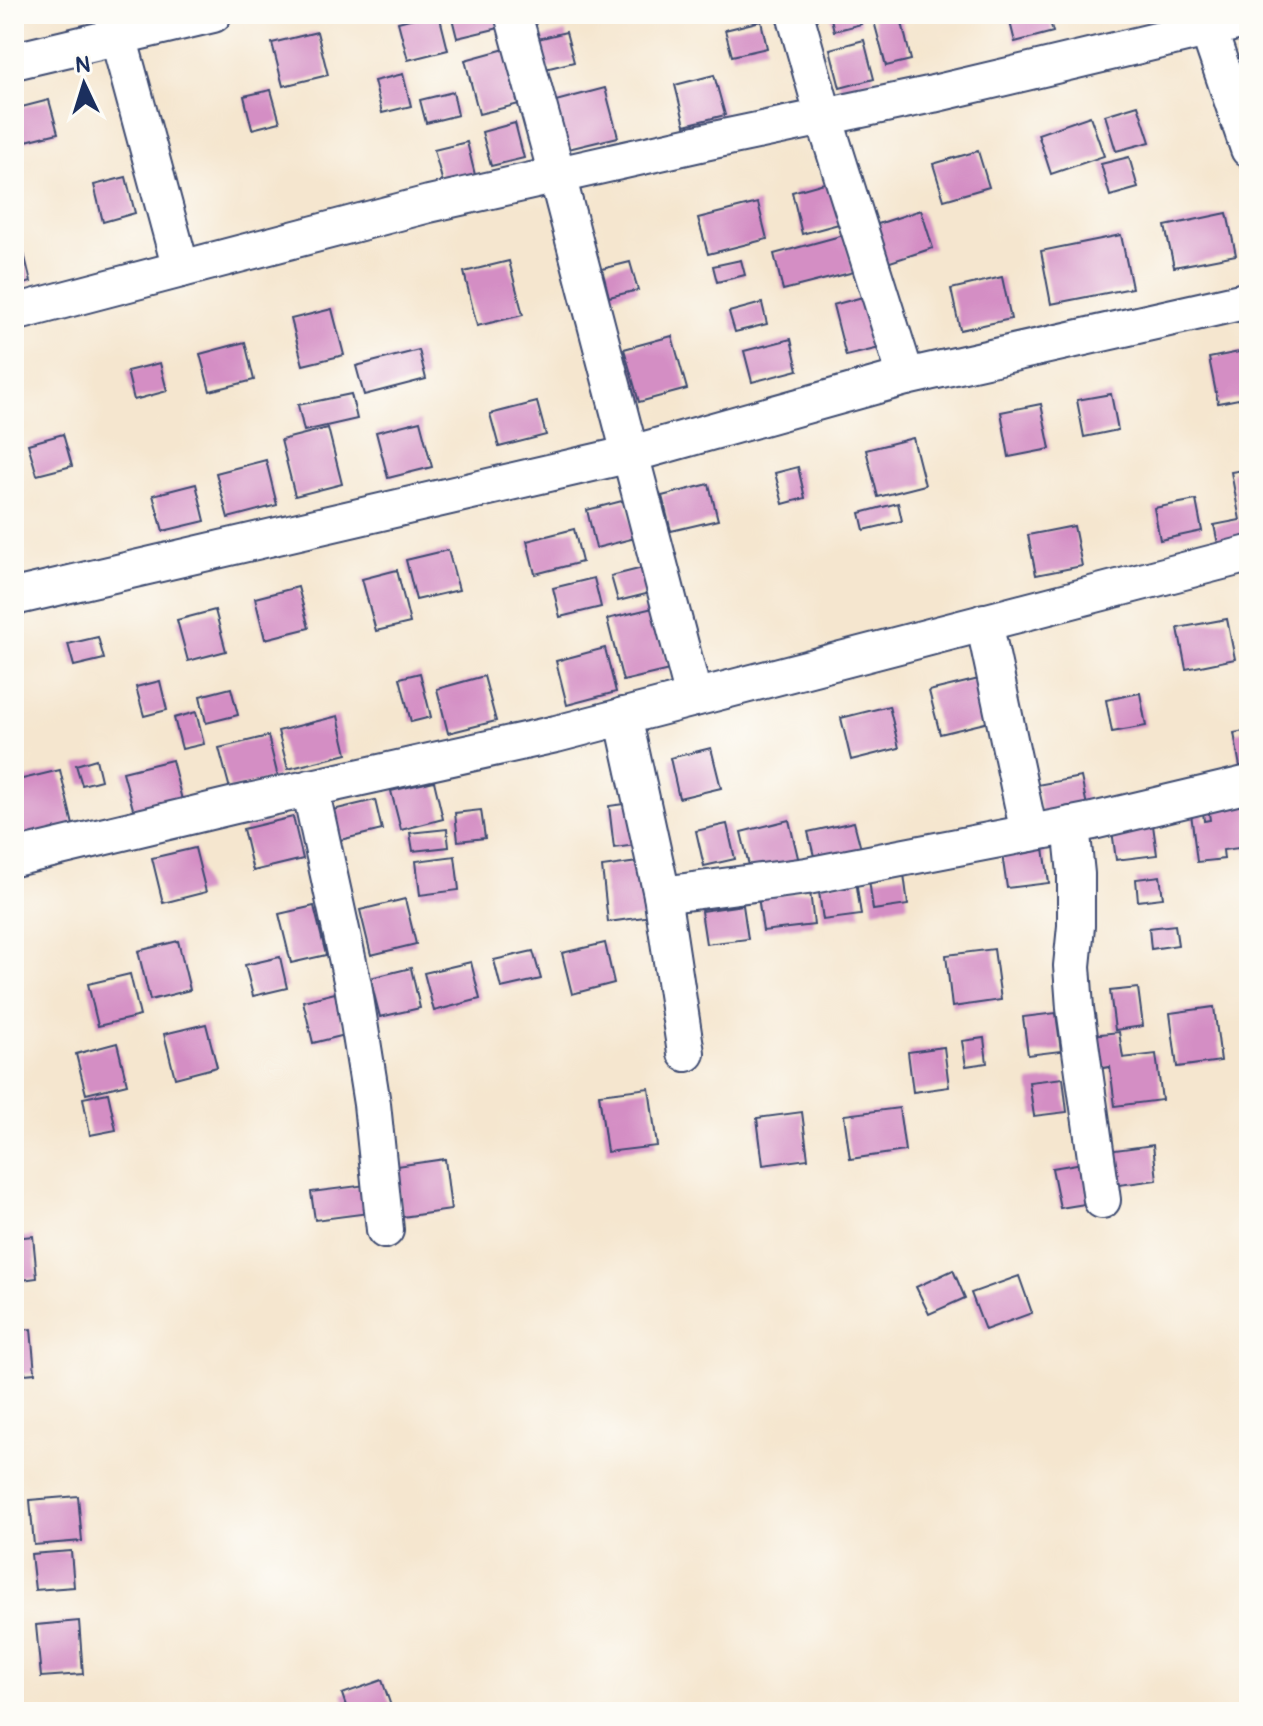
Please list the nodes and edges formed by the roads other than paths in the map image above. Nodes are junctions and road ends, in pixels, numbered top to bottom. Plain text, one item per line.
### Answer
1 (213, 14) edge
2 (513, 14) edge
3 (795, 14) edge
4 (1249, 19) edge
5 (1205, 22) edge
6 (114, 25) edge
7 (14, 61) edge
8 (824, 117) junction
9 (1249, 149) edge
10 (557, 175) junction
11 (181, 269) junction
12 (1249, 300) edge
13 (14, 313) edge
14 (906, 377) junction
15 (631, 454) junction
16 (1249, 554) edge
17 (14, 597) edge
18 (984, 622) junction
19 (694, 698) junction
20 (623, 716) junction
21 (1249, 784) edge
22 (310, 788) junction
23 (1071, 825) junction
24 (1029, 833) junction
25 (14, 858) edge
26 (662, 895) junction
27 (686, 1053) dead end
28 (1102, 1200) dead end
29 (385, 1230) dead end

1 - 6 street
2 - 10 street
3 - 8 street
4 - 5 street
5 - 8 street
5 - 9 street
6 - 7 street
6 - 11 street
8 - 10 street
8 - 14 street
10 - 11 street
10 - 15 street
11 - 13 street
12 - 14 street
14 - 15 street
15 - 17 street
15 - 19 street
16 - 18 street
18 - 19 street
18 - 24 street
19 - 20 street
20 - 22 street
20 - 26 street
21 - 23 street
22 - 25 street
22 - 29 street
23 - 24 street
23 - 28 street
24 - 26 street
26 - 27 street

